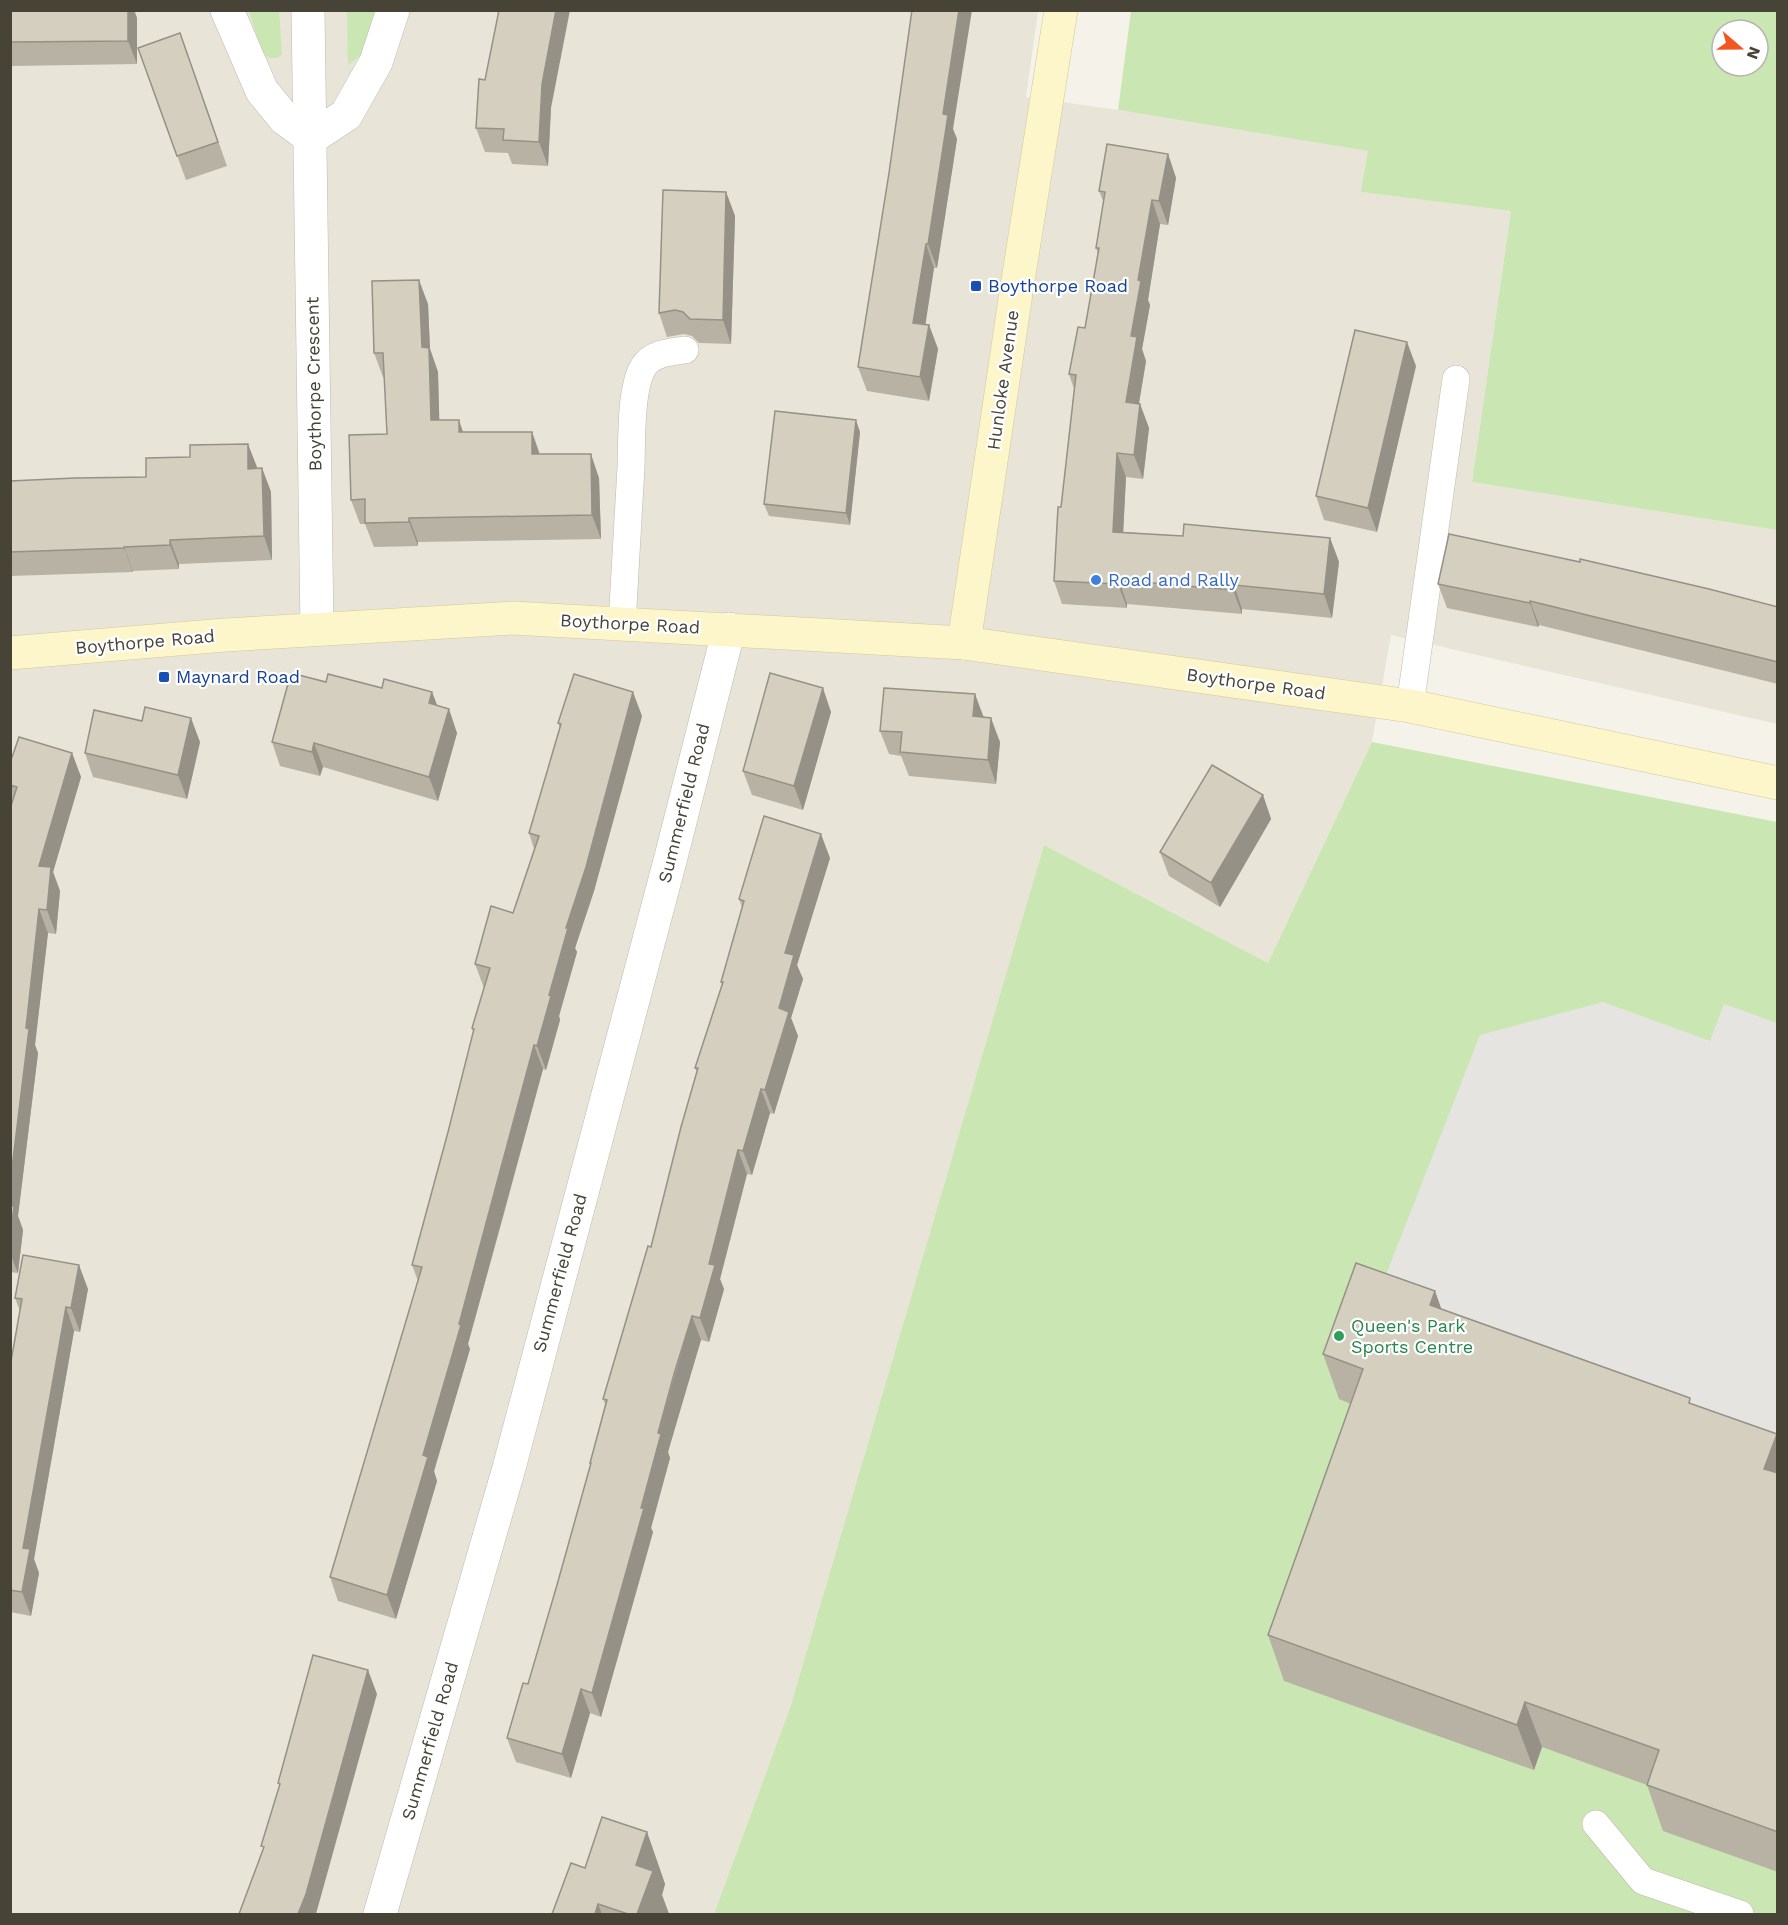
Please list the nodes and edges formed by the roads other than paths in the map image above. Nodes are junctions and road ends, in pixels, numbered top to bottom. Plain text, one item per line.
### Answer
1 (227, 10) edge
2 (308, 10) edge
3 (393, 10) edge
4 (1061, 10) edge
5 (310, 138) junction
6 (686, 350) dead end
7 (1456, 379) dead end
8 (622, 624) junction
9 (317, 629) junction
10 (729, 629) junction
11 (964, 643) junction
12 (10, 653) edge
13 (1410, 706) junction
14 (1778, 783) edge
15 (1596, 1824) dead end
16 (380, 1914) edge
17 (1740, 1914) edge

1 - 5 street
2 - 5 street, Boythorpe Crescent
3 - 5 street
4 - 11 street, Hunloke Avenue
5 - 9 street, Boythorpe Crescent
6 - 8 lane
7 - 13 lane
8 - 9 street, Boythorpe Road
8 - 10 street, Boythorpe Road
9 - 12 street, Boythorpe Road
10 - 11 street, Boythorpe Road
10 - 16 street, Summerfield Road
11 - 13 street, Boythorpe Road
13 - 14 street, Boythorpe Road
15 - 17 lane

